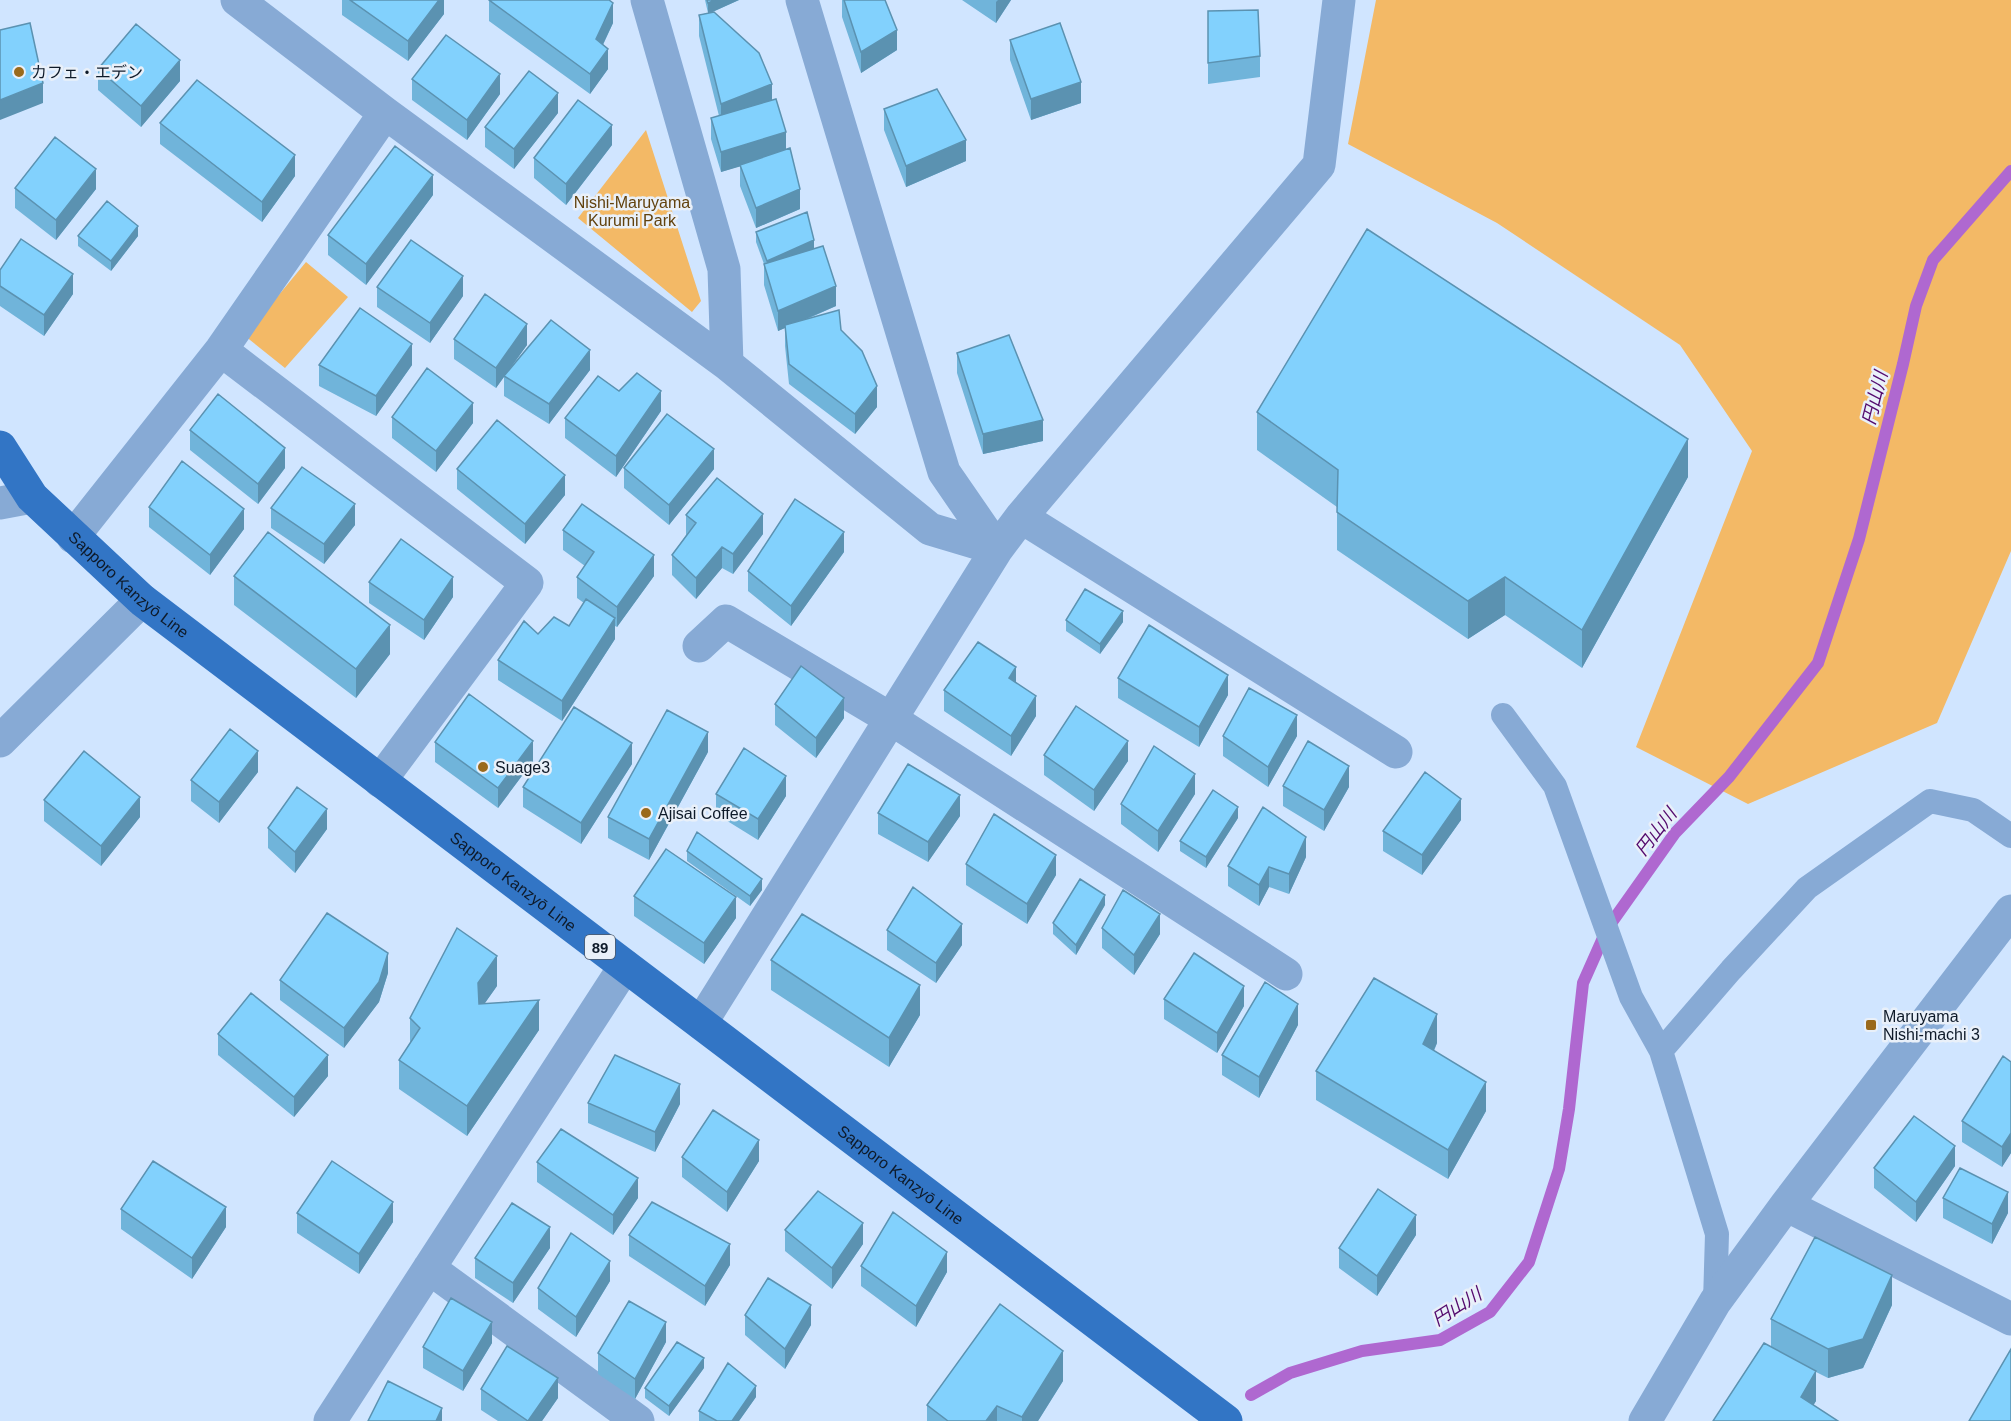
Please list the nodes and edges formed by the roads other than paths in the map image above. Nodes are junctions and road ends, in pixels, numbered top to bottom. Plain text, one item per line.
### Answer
1 (237, 0) edge
2 (646, 0) edge
3 (802, 0) edge
4 (1339, 0) edge
5 (386, 113) junction
6 (221, 350) junction
7 (727, 363) junction
8 (0, 447) edge
9 (32, 497) junction
10 (0, 503) edge
11 (1022, 517) junction
12 (73, 537) junction
13 (997, 549) junction
14 (142, 600) junction
15 (699, 646) dead end
16 (1503, 715) dead end
17 (891, 719) junction
18 (0, 741) edge
19 (1396, 752) dead end
20 (380, 781) junction
21 (2011, 836) edge
22 (2011, 911) edge
23 (625, 966) junction
24 (1286, 974) dead end
25 (701, 1023) junction
26 (1661, 1051) junction
27 (1786, 1205) junction
28 (429, 1268) junction
29 (1715, 1302) junction
30 (2011, 1319) edge
31 (330, 1421) edge
32 (638, 1421) edge
33 (1226, 1421) edge
34 (1645, 1421) edge

1 - 5 street
2 - 7 street
3 - 13 street
4 - 11 street
5 - 6 street
5 - 7 street
6 - 12 street
6 - 20 street
7 - 13 street
8 - 9 main road, Sapporo Kanzyō Line / 89
9 - 10 street
9 - 12 main road, Sapporo Kanzyō Line / 89
11 - 13 street
11 - 19 street
12 - 14 main road, Sapporo Kanzyō Line / 89
13 - 17 street
14 - 18 street
14 - 20 main road, Sapporo Kanzyō Line / 89
15 - 17 street
16 - 26 lane
17 - 24 street
17 - 25 street
20 - 23 main road, Sapporo Kanzyō Line / 89
21 - 26 lane
22 - 27 street
23 - 25 main road, Sapporo Kanzyō Line / 89
23 - 28 street
25 - 33 main road, Sapporo Kanzyō Line / 89
26 - 29 lane
27 - 29 street
27 - 30 street
28 - 31 street
28 - 32 street
29 - 34 street

